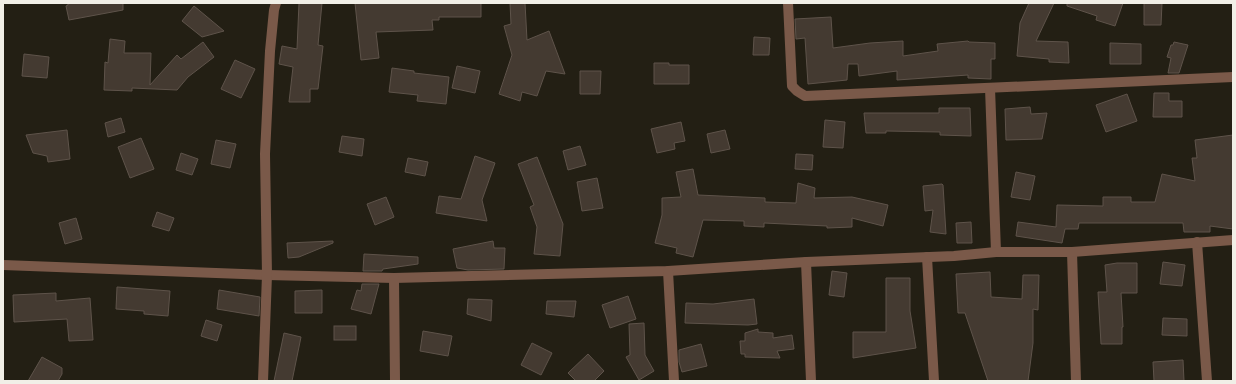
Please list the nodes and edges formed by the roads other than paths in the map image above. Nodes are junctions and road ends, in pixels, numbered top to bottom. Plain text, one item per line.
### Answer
1 (788, 3) edge
2 (274, 5) edge
3 (1233, 77) edge
4 (990, 88) junction
5 (1233, 240) edge
6 (1197, 242) junction
7 (996, 252) junction
8 (1072, 252) junction
9 (927, 257) junction
10 (806, 262) junction
11 (3, 265) edge
12 (668, 271) junction
13 (267, 275) junction
14 (394, 278) junction
15 (263, 381) edge
16 (395, 381) edge
17 (674, 381) edge
18 (810, 381) edge
19 (934, 381) edge
20 (1076, 381) edge
21 (1207, 381) edge

1 - 4 street
2 - 13 street
3 - 4 street
4 - 7 street
5 - 6 street
6 - 8 street
6 - 21 street
7 - 8 street
7 - 9 street
8 - 20 street
9 - 10 street
9 - 19 street
10 - 12 street
10 - 18 street
11 - 13 street
12 - 14 street
12 - 17 street
13 - 14 street
13 - 15 street
14 - 16 street

